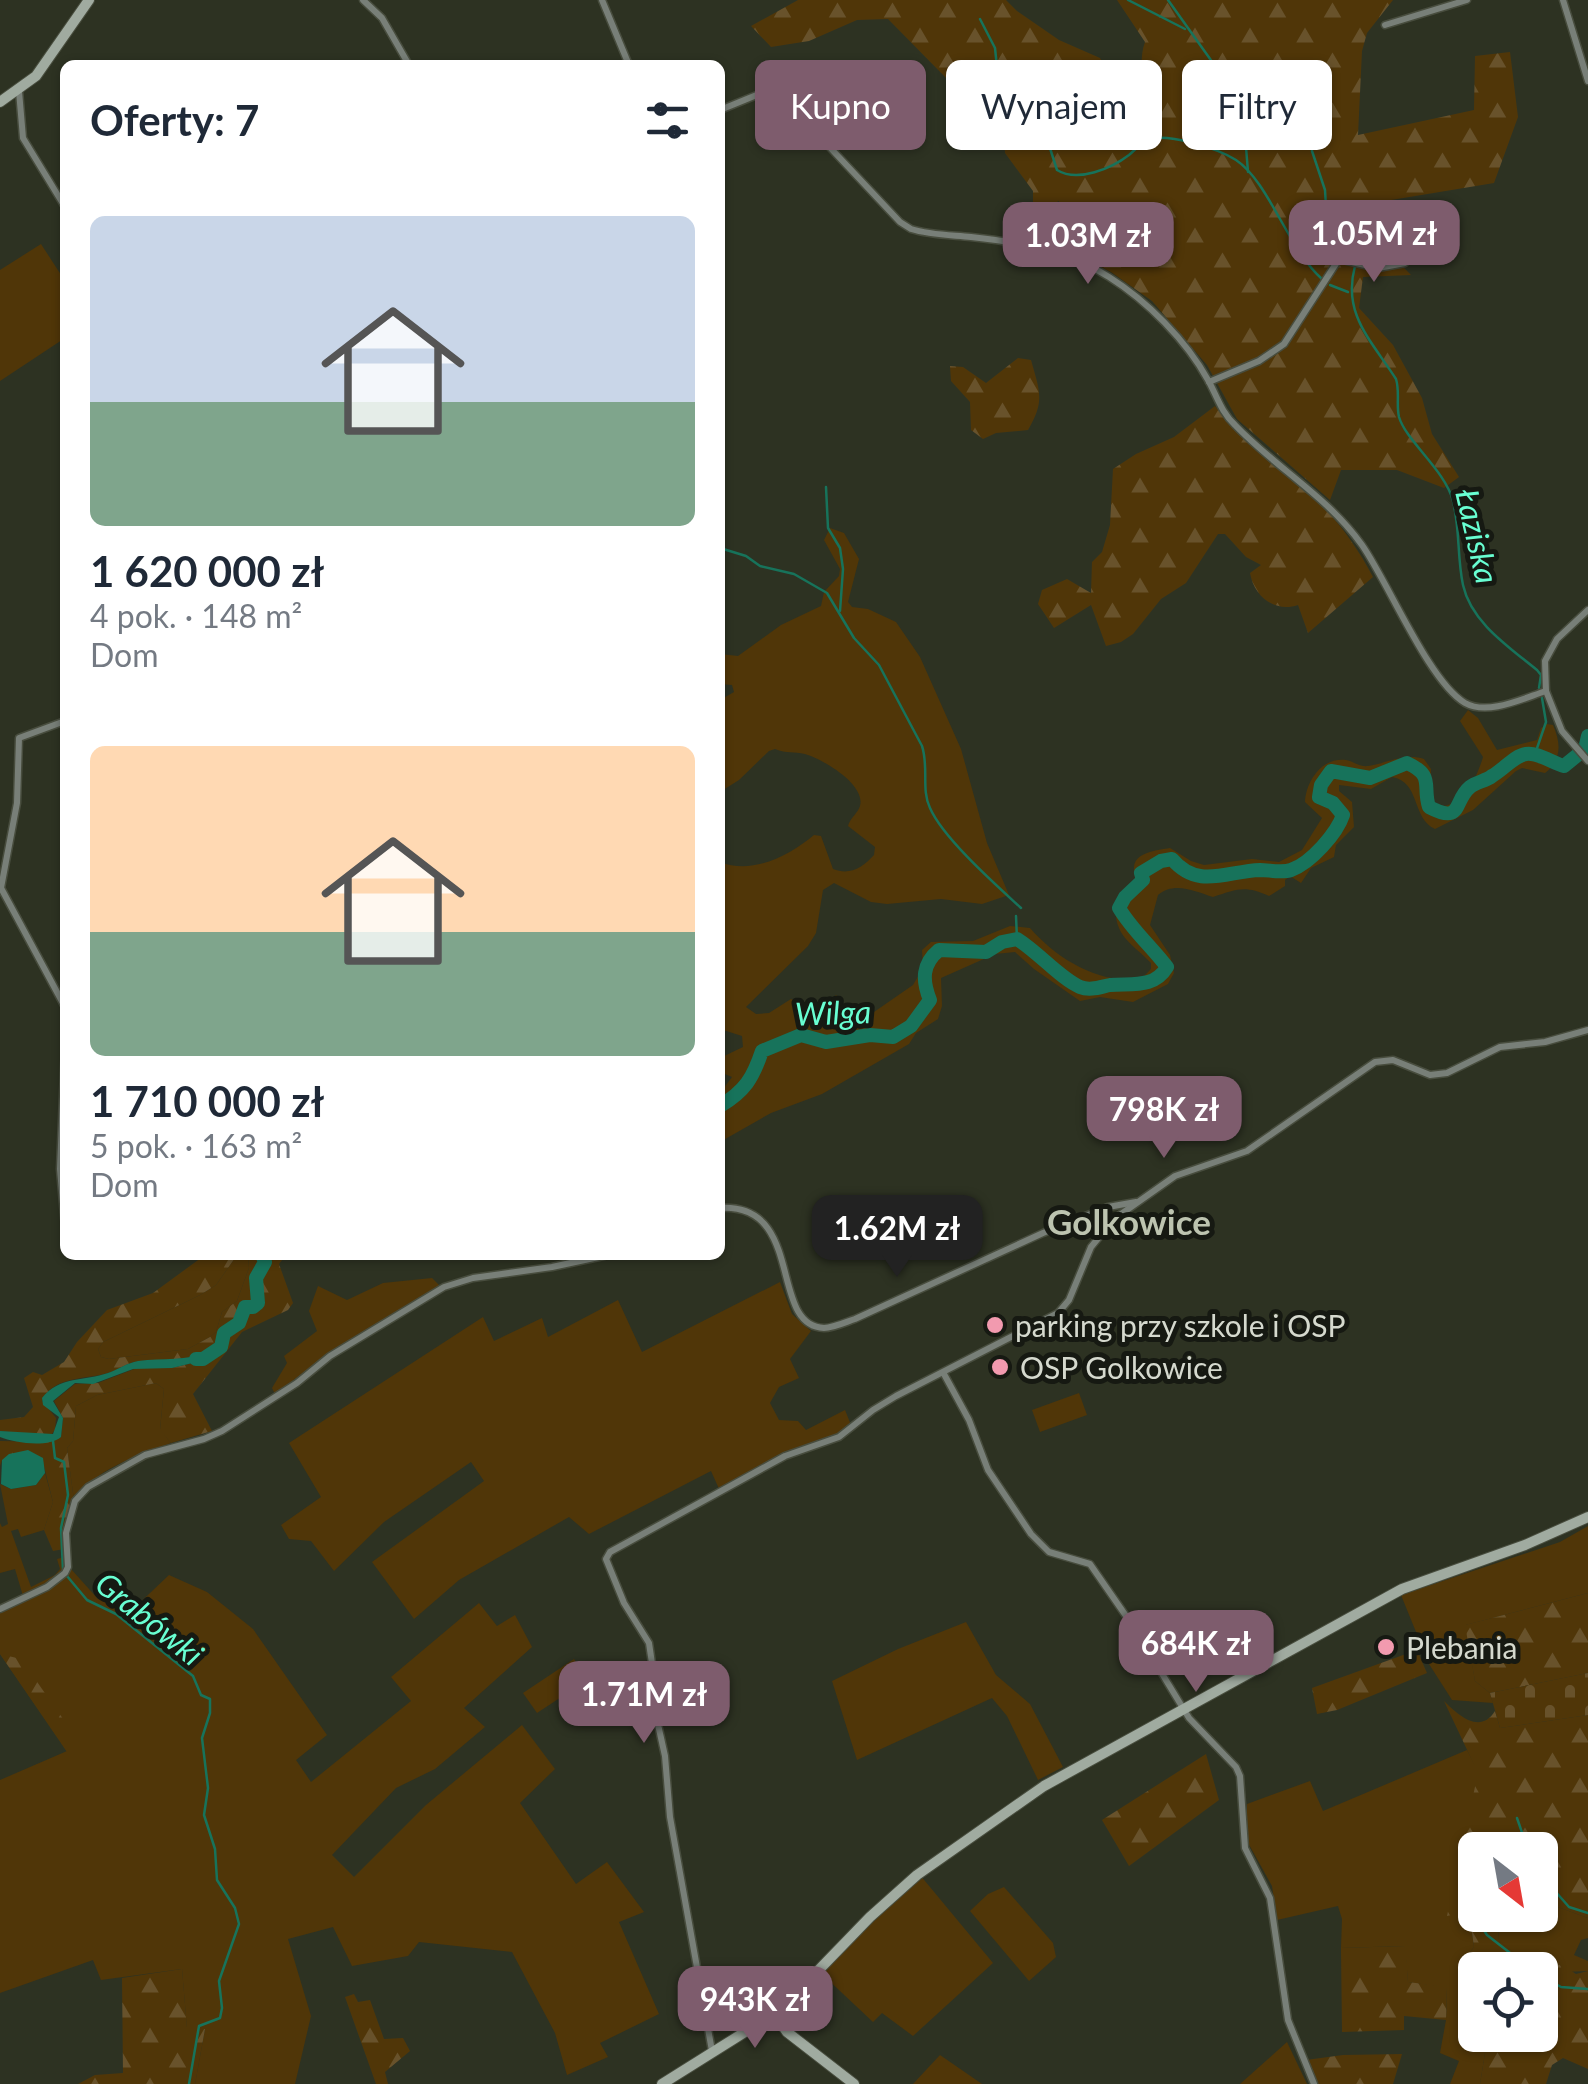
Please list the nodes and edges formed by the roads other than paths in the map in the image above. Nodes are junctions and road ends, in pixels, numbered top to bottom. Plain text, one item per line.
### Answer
1 (89, 0) edge
2 (363, 0) edge
3 (602, 0) edge
4 (1466, 0) edge
5 (1563, 0) edge
6 (1386, 25) dead end
7 (406, 60) edge
8 (627, 60) edge
9 (1586, 69) edge
10 (1588, 80) edge
11 (19, 91) junction
12 (0, 102) edge
13 (725, 108) edge
14 (60, 199) edge
15 (1405, 263) dead end
16 (1209, 382) junction
17 (1588, 610) edge
18 (1546, 690) junction
19 (60, 723) edge
20 (1588, 762) edge
21 (0, 888) edge
22 (60, 998) edge
23 (1588, 1030) edge
24 (1137, 1201) junction
25 (725, 1208) edge
26 (573, 1260) edge
27 (944, 1374) junction
28 (1588, 1517) edge
29 (0, 1609) edge
30 (1183, 1709) junction
31 (774, 2014) junction
32 (714, 2054) junction
33 (662, 2084) edge
34 (854, 2084) edge
35 (1314, 2084) edge

1 - 11 street
2 - 7 street
3 - 8 street
4 - 6 street
5 - 9 street
9 - 10 street
11 - 12 street
11 - 14 street
13 - 16 street
15 - 16 street
16 - 18 street
17 - 18 street
18 - 20 street
19 - 21 street
21 - 22 street
23 - 24 street
24 - 25 street
24 - 27 street
26 - 29 street
27 - 30 street
27 - 32 street
28 - 30 street
30 - 31 street
30 - 35 street
31 - 32 street
31 - 34 street
32 - 33 street

